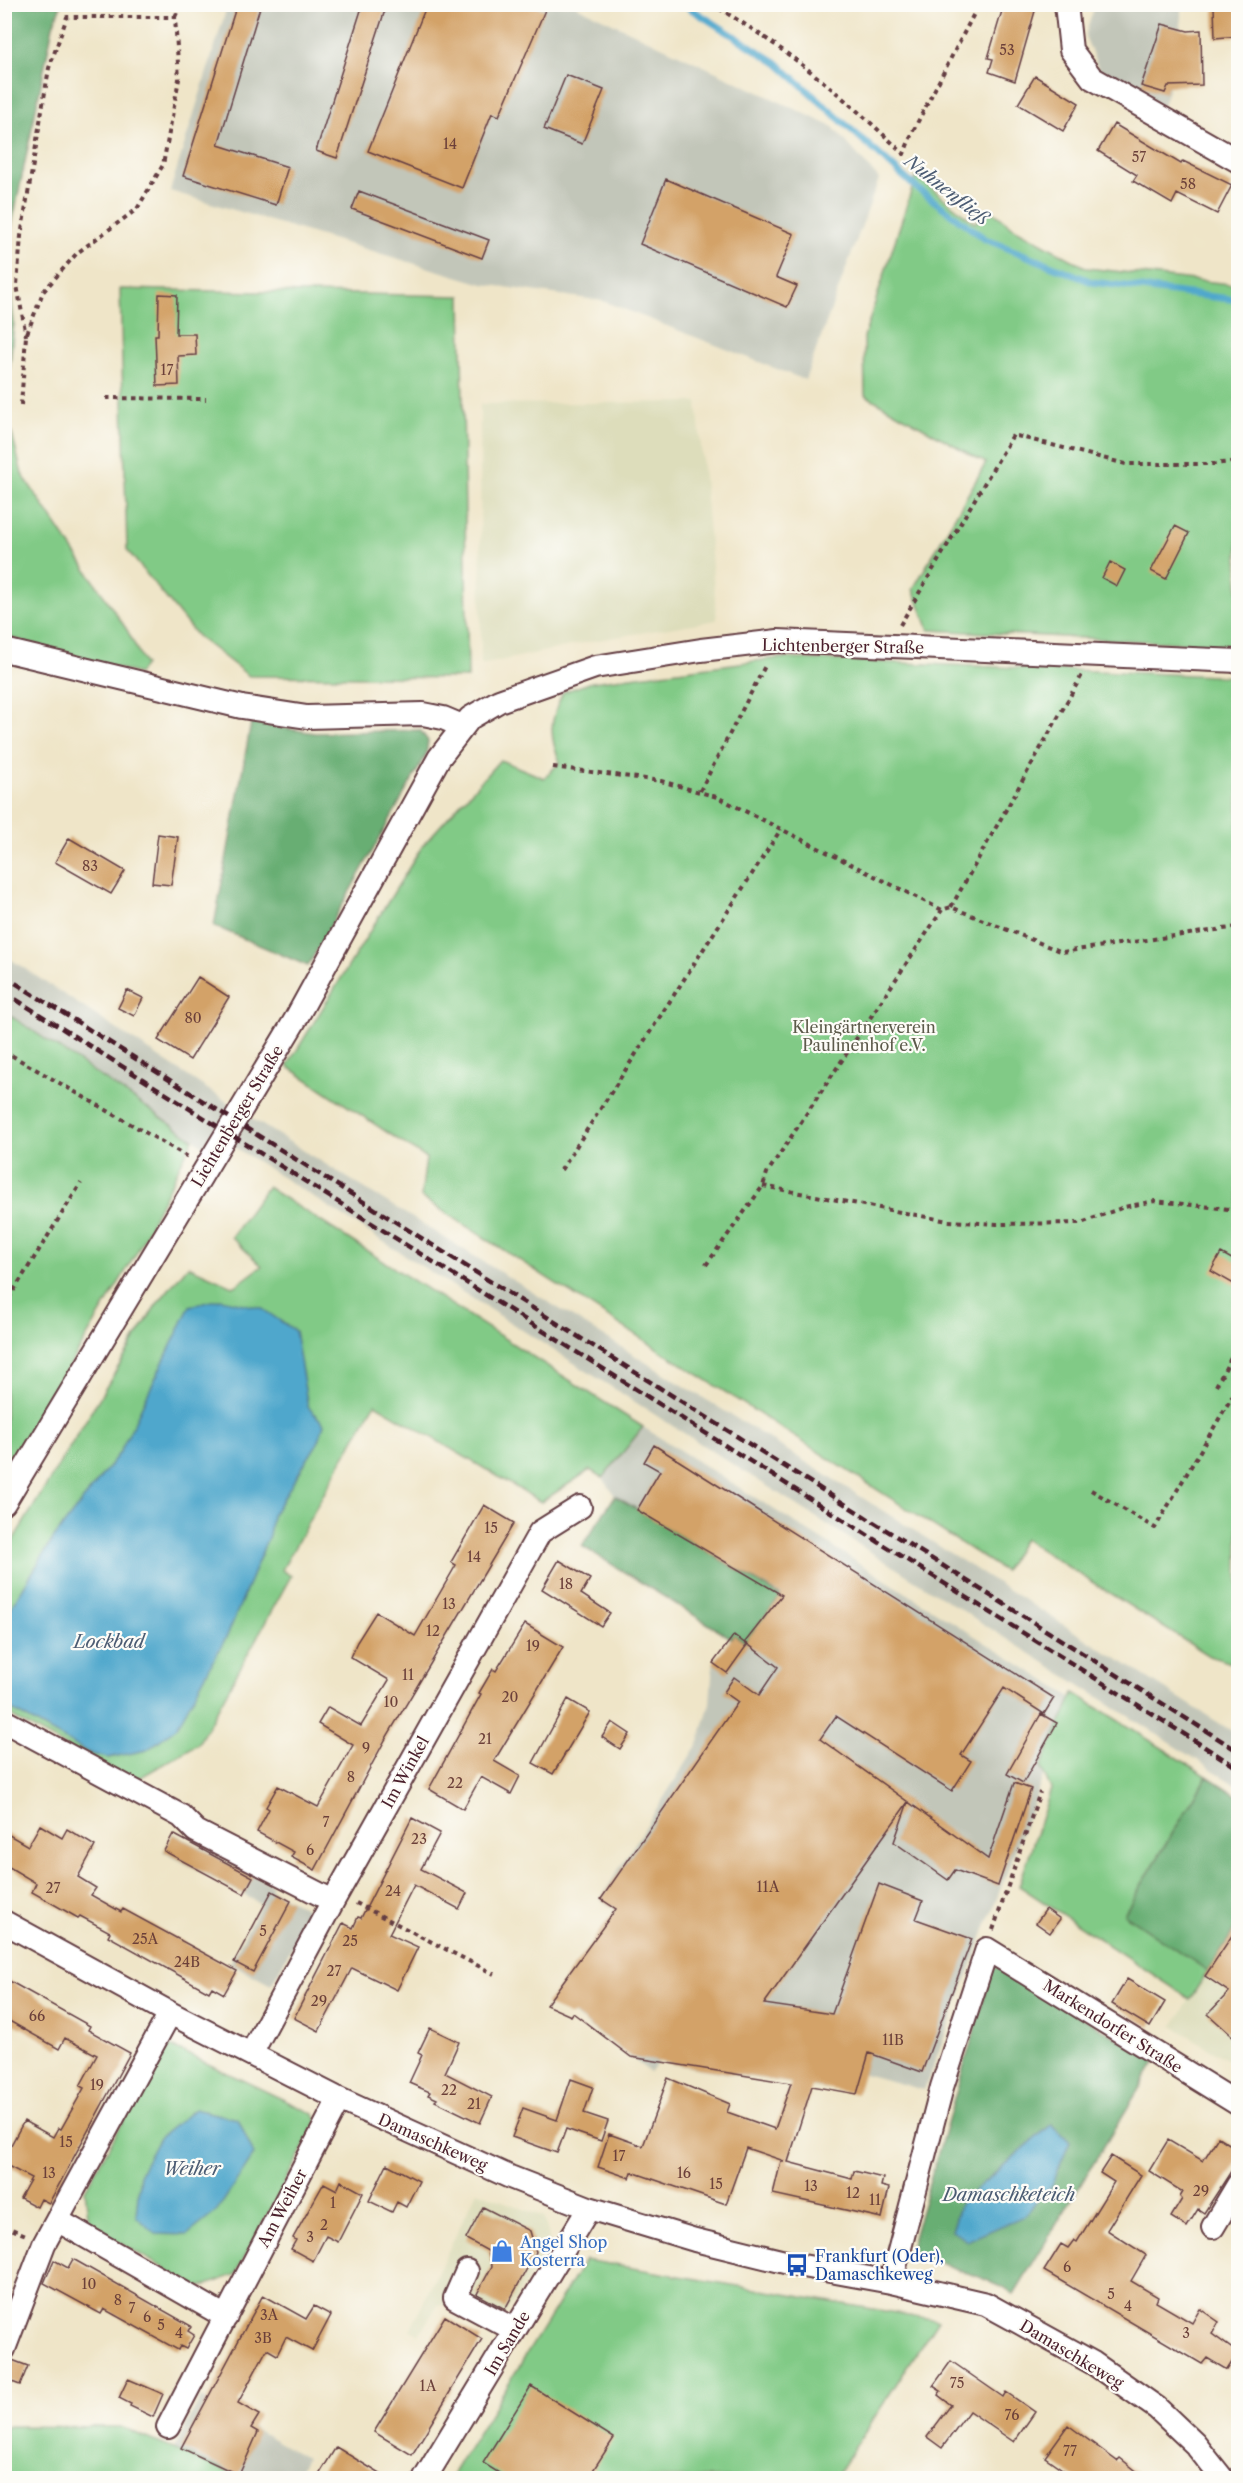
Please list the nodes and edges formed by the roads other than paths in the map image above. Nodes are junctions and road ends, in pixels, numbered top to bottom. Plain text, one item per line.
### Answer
1 (1066, 4) edge
2 (1239, 161) edge
3 (4, 650) edge
4 (1239, 661) edge
5 (462, 726) junction
6 (4, 1503) edge
7 (580, 1508) dead end
8 (4, 1721) edge
9 (335, 1898) junction
10 (4, 1923) edge
11 (170, 2013) junction
12 (251, 2054) junction
13 (339, 2099) junction
14 (1239, 2104) edge
15 (1239, 2185) edge
16 (589, 2208) junction
17 (57, 2220) junction
18 (1213, 2227) dead end
19 (467, 2271) dead end
20 (891, 2282) junction
21 (226, 2317) junction
22 (515, 2330) junction
23 (4, 2349) edge
24 (168, 2427) dead end
25 (425, 2478) edge
26 (1222, 2478) edge

1 - 2 street
3 - 5 street
4 - 5 street, Lichtenberger Straße
5 - 6 street, Lichtenberger Straße
7 - 9 street, Im Winkel
8 - 9 street
9 - 12 street, Im Winkel
10 - 11 street, Damaschkeweg
11 - 12 street, Damaschkeweg
11 - 17 street
12 - 13 street, Damaschkeweg
13 - 16 street, Damaschkeweg
13 - 21 street, Am Weiher
14 - 20 street, Markendorfer Straße
15 - 18 street
16 - 20 street, Damaschkeweg
16 - 22 street, Im Sande
17 - 21 street
17 - 23 street
19 - 22 street
20 - 26 street, Damaschkeweg
21 - 24 street, Am Weiher
22 - 25 street, Im Sande

